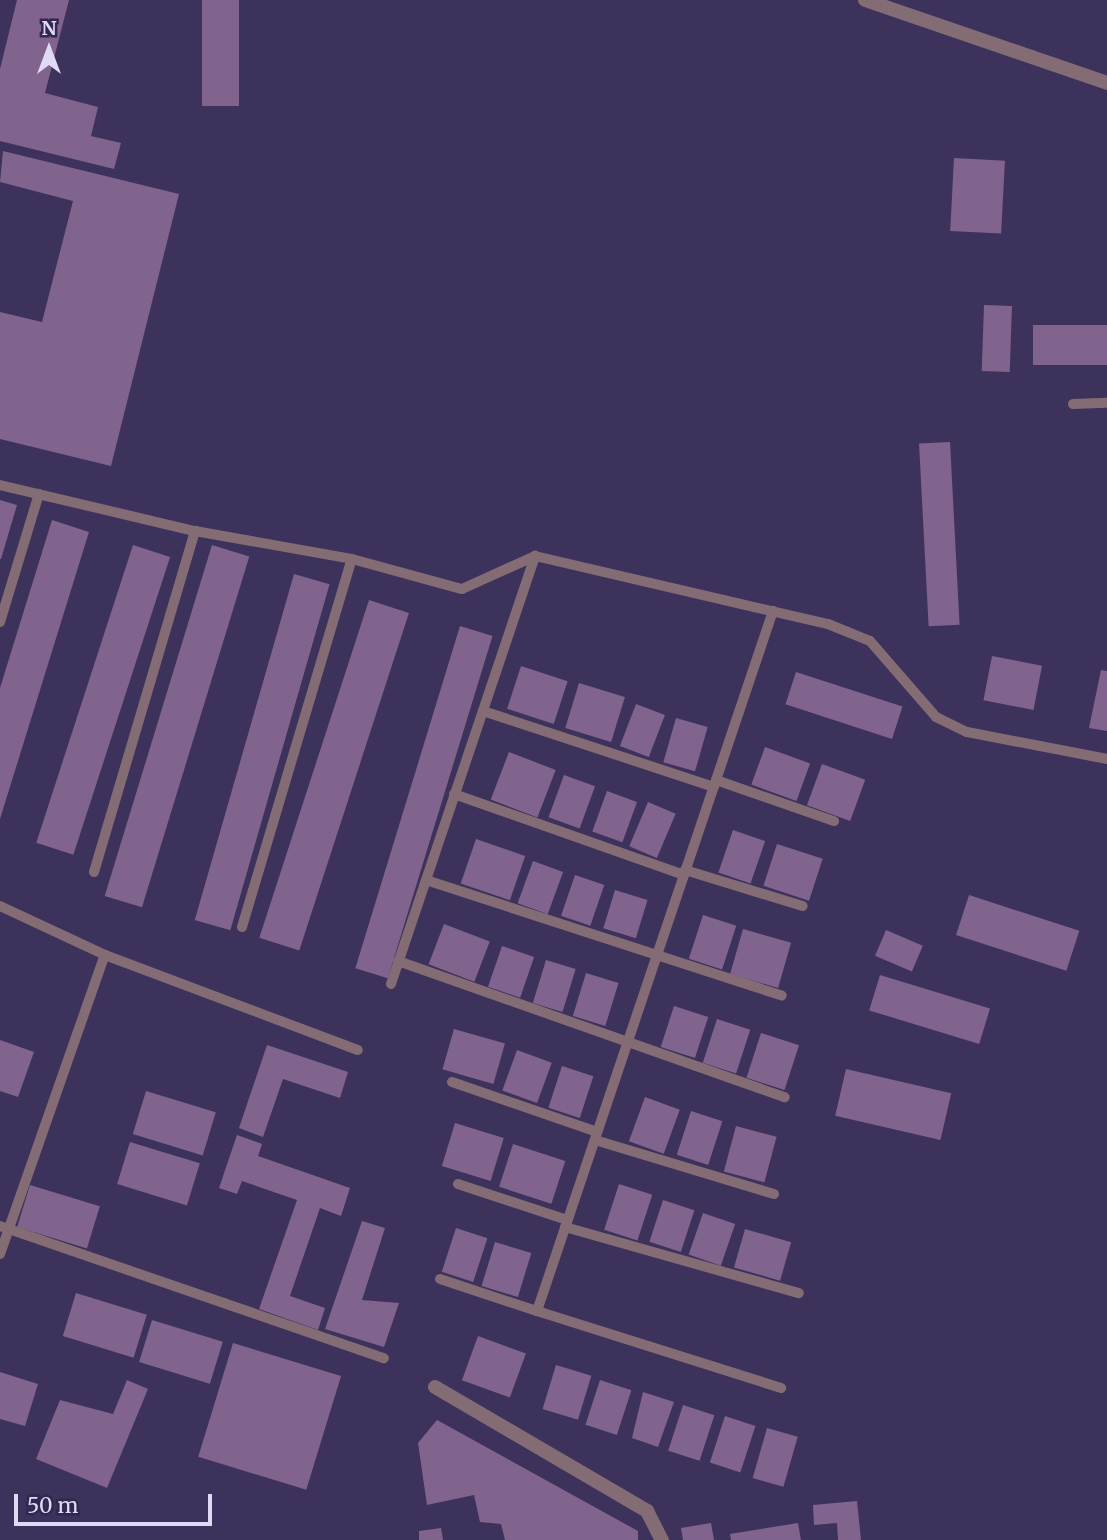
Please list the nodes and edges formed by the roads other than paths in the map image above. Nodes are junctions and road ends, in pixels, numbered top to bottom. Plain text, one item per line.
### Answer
1 (865, 0) edge
2 (1107, 83) edge
3 (1107, 403) edge
4 (1073, 404) dead end
5 (0, 485) edge
6 (39, 494) junction
7 (195, 531) junction
8 (535, 556) junction
9 (352, 559) junction
10 (773, 611) junction
11 (0, 622) edge
12 (483, 710) junction
13 (1107, 759) edge
14 (715, 783) junction
15 (454, 794) junction
16 (834, 821) dead end
17 (94, 872) dead end
18 (685, 873) junction
19 (426, 880) junction
20 (0, 906) edge
21 (803, 906) dead end
22 (242, 927) dead end
23 (105, 955) junction
24 (656, 957) junction
25 (398, 961) junction
26 (391, 984) dead end
27 (782, 996) dead end
28 (627, 1043) junction
29 (358, 1050) dead end
30 (452, 1082) dead end
31 (785, 1097) dead end
32 (596, 1136) junction
33 (458, 1184) dead end
34 (774, 1194) dead end
35 (566, 1224) junction
36 (5, 1227) edge
37 (0, 1254) edge
38 (440, 1279) dead end
39 (799, 1293) dead end
40 (537, 1311) junction
41 (384, 1358) dead end
42 (435, 1387) dead end
43 (781, 1388) dead end
44 (662, 1540) edge

1 - 2 street
3 - 4 lane
5 - 6 lane
6 - 7 lane
6 - 11 lane
7 - 9 lane
7 - 17 lane
8 - 9 lane
8 - 10 lane
8 - 12 lane
9 - 22 lane
10 - 13 lane
10 - 14 lane
12 - 14 lane
12 - 15 lane
14 - 16 lane
14 - 18 lane
15 - 18 lane
15 - 19 lane
18 - 21 lane
18 - 24 lane
19 - 24 lane
19 - 25 lane
20 - 23 lane
23 - 29 lane
23 - 36 lane
24 - 27 lane
24 - 28 lane
25 - 26 lane
25 - 28 lane
28 - 31 lane
28 - 32 lane
30 - 32 lane
32 - 34 lane
32 - 35 lane
33 - 35 lane
35 - 39 lane
35 - 40 lane
36 - 37 lane
36 - 41 lane
38 - 40 lane
40 - 43 lane
42 - 44 street

